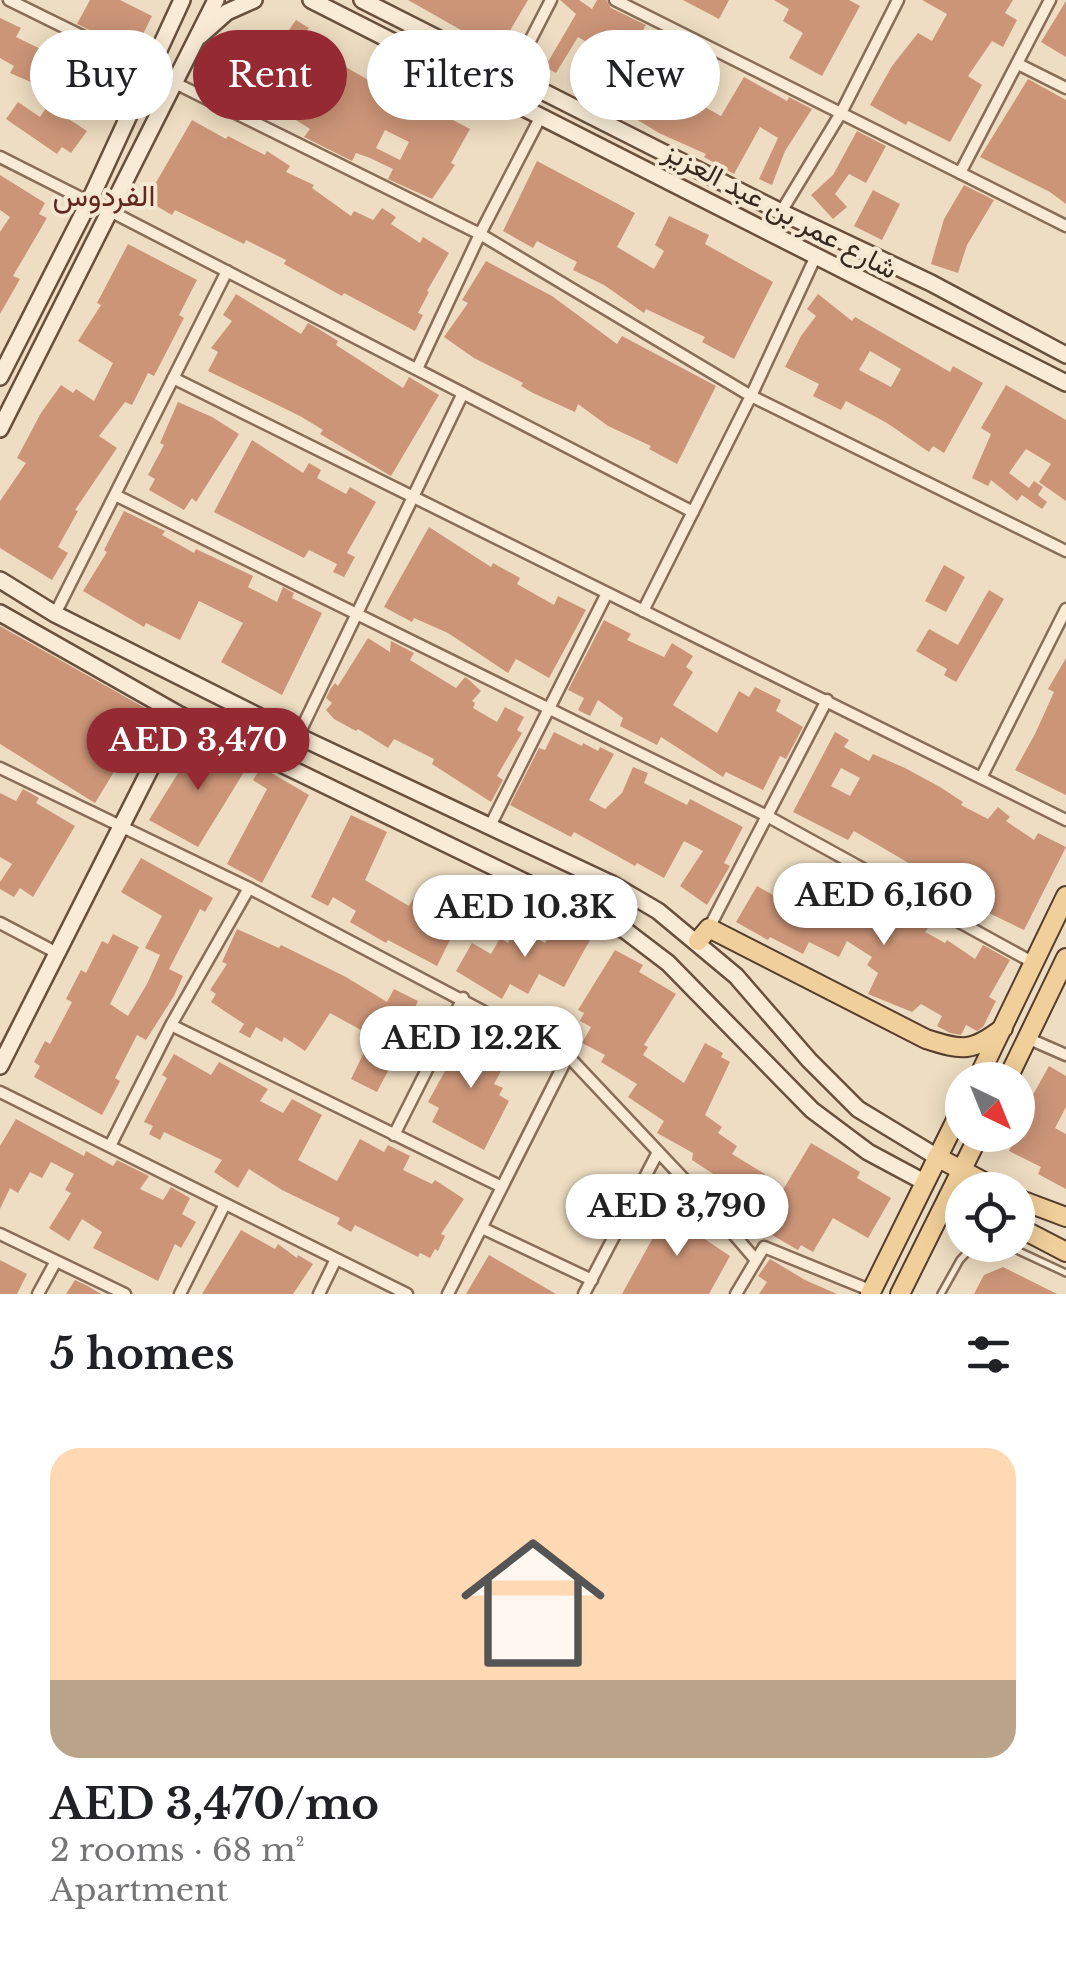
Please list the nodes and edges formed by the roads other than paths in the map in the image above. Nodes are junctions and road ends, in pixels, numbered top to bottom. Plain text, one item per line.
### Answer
1 (9, 0) edge
2 (182, 0) edge
3 (216, 0) edge
4 (254, 0) edge
5 (311, 0) edge
6 (362, 0) edge
7 (552, 0) edge
8 (616, 0) edge
9 (898, 0) edge
10 (1050, 0) edge
11 (69, 30) edge
12 (168, 30) edge
13 (370, 30) edge
14 (421, 30) edge
15 (536, 30) edge
16 (190, 46) junction
17 (1018, 64) junction
18 (173, 82) joint
19 (1066, 88) edge
20 (550, 95) edge
21 (841, 114) junction
22 (126, 120) edge
23 (154, 120) edge
24 (539, 120) edge
25 (549, 120) edge
26 (0, 157) edge
27 (960, 172) junction
28 (89, 202) junction
29 (110, 211) junction
30 (781, 212) junction
31 (1066, 226) edge
32 (480, 234) junction
33 (815, 258) junction
34 (226, 271) junction
35 (1066, 355) edge
36 (417, 369) junction
37 (0, 377) edge
38 (173, 378) junction
39 (1066, 383) edge
40 (463, 393) junction
41 (751, 396) junction
42 (0, 429) edge
43 (115, 495) junction
44 (413, 497) junction
45 (693, 512) junction
46 (1066, 551) edge
47 (0, 580) edge
48 (607, 592) junction
49 (1066, 609) edge
50 (643, 610) junction
51 (0, 613) edge
52 (357, 613) junction
53 (55, 614) junction
54 (826, 700) junction
55 (548, 708) junction
56 (178, 714) junction
57 (298, 736) junction
58 (0, 768) edge
59 (981, 778) junction
60 (767, 816) junction
61 (1066, 820) edge
62 (490, 826) junction
63 (122, 827) junction
64 (250, 888) junction
65 (1066, 896) edge
66 (0, 923) edge
67 (703, 934) junction
68 (57, 952) junction
69 (1066, 958) edge
70 (1035, 963) junction
71 (463, 998) junction
72 (171, 1025) junction
73 (1004, 1028) junction
74 (1028, 1038) junction
75 (1066, 1055) edge
76 (568, 1056) junction
77 (986, 1062) edge
78 (1015, 1062) edge
79 (0, 1066) edge
80 (0, 1092) edge
81 (394, 1135) junction
82 (945, 1141) edge
83 (110, 1146) junction
84 (658, 1152) junction
85 (970, 1152) edge
86 (937, 1157) junction
87 (961, 1171) joint
88 (924, 1182) junction
89 (502, 1188) junction
90 (945, 1192) edge
91 (225, 1204) junction
92 (1035, 1205) edge
93 (945, 1217) edge
94 (1066, 1217) edge
95 (482, 1228) junction
96 (0, 1234) edge
97 (1035, 1236) edge
98 (1066, 1252) edge
99 (336, 1259) junction
100 (755, 1259) junction
101 (1035, 1259) edge
102 (56, 1261) junction
103 (959, 1262) edge
104 (1066, 1273) edge
105 (592, 1280) junction
106 (871, 1292) edge
107 (38, 1294) edge
108 (124, 1294) edge
109 (180, 1294) edge
110 (319, 1294) edge
111 (407, 1294) edge
112 (448, 1294) edge
113 (584, 1294) edge
114 (736, 1294) edge
115 (900, 1294) edge
116 (942, 1294) edge

1 - 11 street
2 - 12 street
3 - 16 street
4 - 16 street
5 - 13 street, شارع عمر بن عبد العزيز
6 - 14 street, شارع عمر بن عبد العزيز
7 - 15 street
8 - 21 street
9 - 21 street
10 - 17 street
16 - 18 street
17 - 19 street
17 - 27 street
18 - 32 street
20 - 30 street, شارع عمر بن عبد العزيز
21 - 27 street
21 - 30 street
22 - 28 street
23 - 29 street
24 - 32 street
25 - 33 street, شارع عمر بن عبد العزيز
26 - 28 street
27 - 31 street
28 - 37 street
29 - 34 street
29 - 42 street
30 - 35 street, شارع عمر بن عبد العزيز
32 - 36 street
32 - 41 street
33 - 39 street, شارع عمر بن عبد العزيز
33 - 41 street
34 - 36 street
34 - 38 street
36 - 40 street
38 - 43 street
38 - 44 street
40 - 44 street
40 - 45 street
41 - 45 street
41 - 46 street
43 - 52 street
43 - 53 street
44 - 48 street
44 - 52 street
45 - 50 street
47 - 53 street
48 - 50 street
48 - 55 street
49 - 59 street
50 - 54 street
51 - 56 street
52 - 55 street
52 - 57 street
53 - 57 street
54 - 59 street
54 - 60 street
55 - 60 street
55 - 62 street
56 - 63 street
56 - 88 street
57 - 62 street
58 - 63 street
59 - 61 street
60 - 67 street
60 - 70 street
62 - 67 street
63 - 64 street
63 - 68 street
64 - 71 street
64 - 72 street
65 - 70 main road
66 - 68 street
67 - 73 main road
67 - 86 street
68 - 79 street
69 - 74 main road
70 - 73 main road
71 - 76 street
71 - 81 street
72 - 81 street
72 - 83 street
73 - 77 main road
74 - 75 street
74 - 78 main road
76 - 84 street
76 - 89 street
80 - 83 street
81 - 89 street
82 - 86 main road
83 - 91 street
84 - 100 street
84 - 105 street
85 - 87 main road
86 - 87 main road
86 - 88 main road
88 - 90 main road
88 - 106 main road
89 - 95 street
91 - 99 street
91 - 109 street
92 - 94 main road
93 - 115 main road
95 - 105 street
95 - 112 street
96 - 102 street
97 - 98 main road
99 - 110 street
99 - 111 street
100 - 106 street
100 - 114 street
101 - 104 lane
102 - 107 street
102 - 108 street
103 - 116 lane
105 - 113 street

